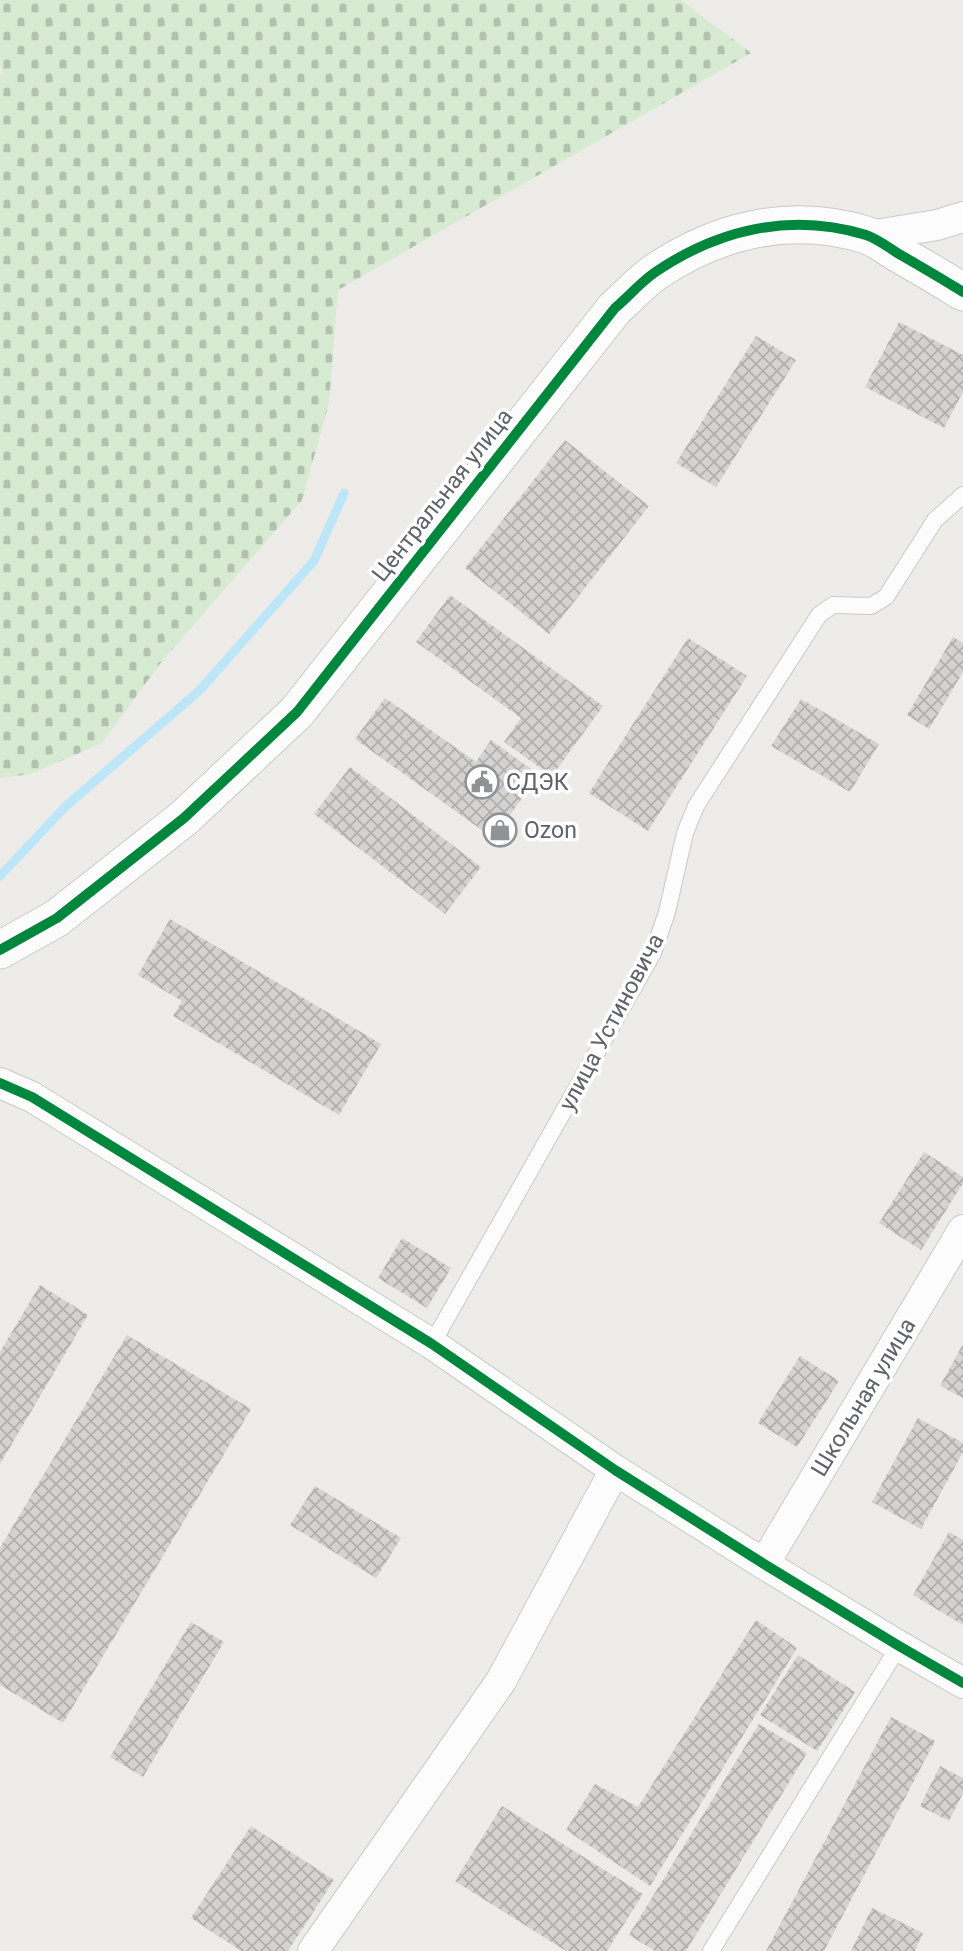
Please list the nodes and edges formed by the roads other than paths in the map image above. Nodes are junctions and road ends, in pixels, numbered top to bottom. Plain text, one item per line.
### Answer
1 (963, 217) edge
2 (869, 236) junction
3 (963, 292) edge
4 (963, 495) edge
5 (0, 950) edge
6 (0, 1083) edge
7 (963, 1230) edge
8 (432, 1344) junction
9 (615, 1470) junction
10 (764, 1564) junction
11 (899, 1646) junction
12 (963, 1683) edge
13 (313, 1951) edge
14 (712, 1951) edge

1 - 2 street
2 - 3 street, Центральная улица
2 - 5 street, Центральная улица
4 - 8 lane, улица Устиновича
6 - 8 street
7 - 10 street, Школьная улица
8 - 9 street
9 - 10 street
9 - 13 street
10 - 11 street
11 - 12 street
11 - 14 lane

